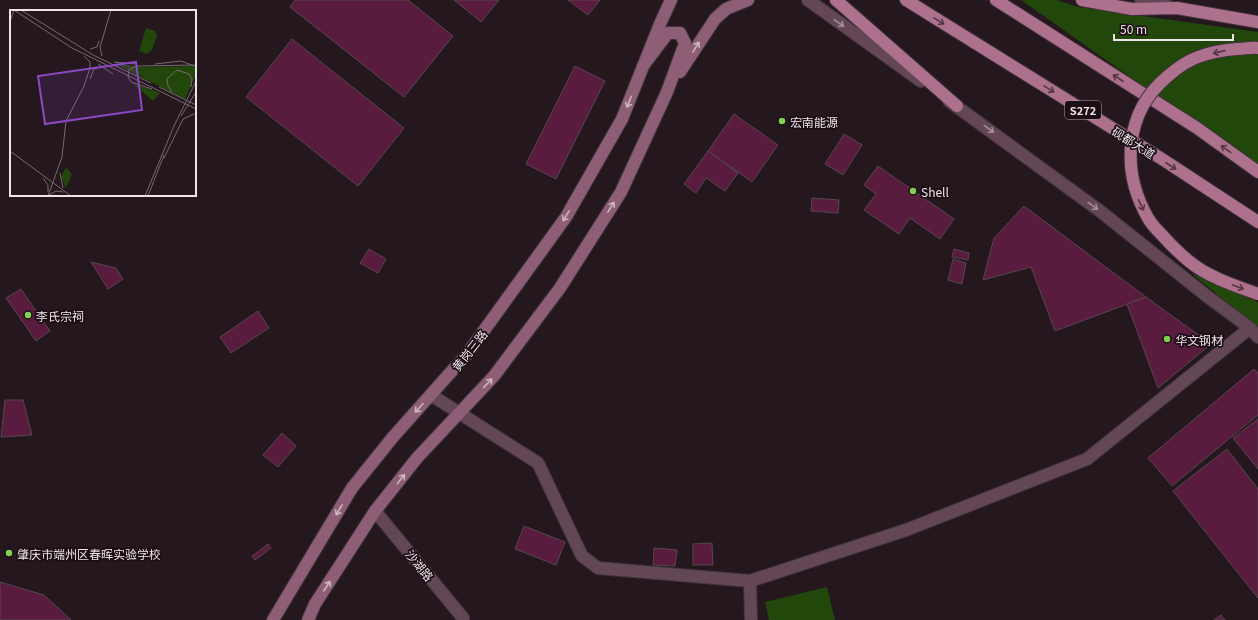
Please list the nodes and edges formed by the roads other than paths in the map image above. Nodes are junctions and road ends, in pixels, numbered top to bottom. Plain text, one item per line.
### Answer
1 (671, 0) edge
2 (748, 0) edge
3 (808, 0) edge
4 (836, 0) edge
5 (906, 0) edge
6 (996, 0) edge
7 (1082, 0) edge
8 (1141, 0) edge
9 (1177, 8) junction
10 (1258, 22) edge
11 (1258, 48) edge
12 (643, 66) junction
13 (668, 92) junction
14 (957, 106) junction
15 (1258, 172) edge
16 (1258, 222) edge
17 (1258, 294) edge
18 (1254, 333) edge
19 (431, 395) junction
20 (459, 414) junction
21 (375, 511) junction
22 (750, 581) junction
23 (273, 620) edge
24 (308, 620) edge
25 (463, 620) edge
26 (751, 620) edge

1 - 12 main road
13 -> 2 main road
3 -> 14 street
4 - 14 main road
5 -> 16 main road, 砚都大道 / S272
15 -> 6 main road
7 - 9 main road
8 - 9 street
9 - 10 main road
11 -> 17 main road, bridge
12 - 13 main road
12 -> 19 main road, 黄岗三路
20 -> 13 main road
14 -> 18 street
18 - 22 street
19 - 20 street
19 -> 23 main road, 黄岗三路
21 -> 20 main road
20 - 22 street
24 -> 21 main road
21 - 25 street, 沙湖路
22 - 26 street

